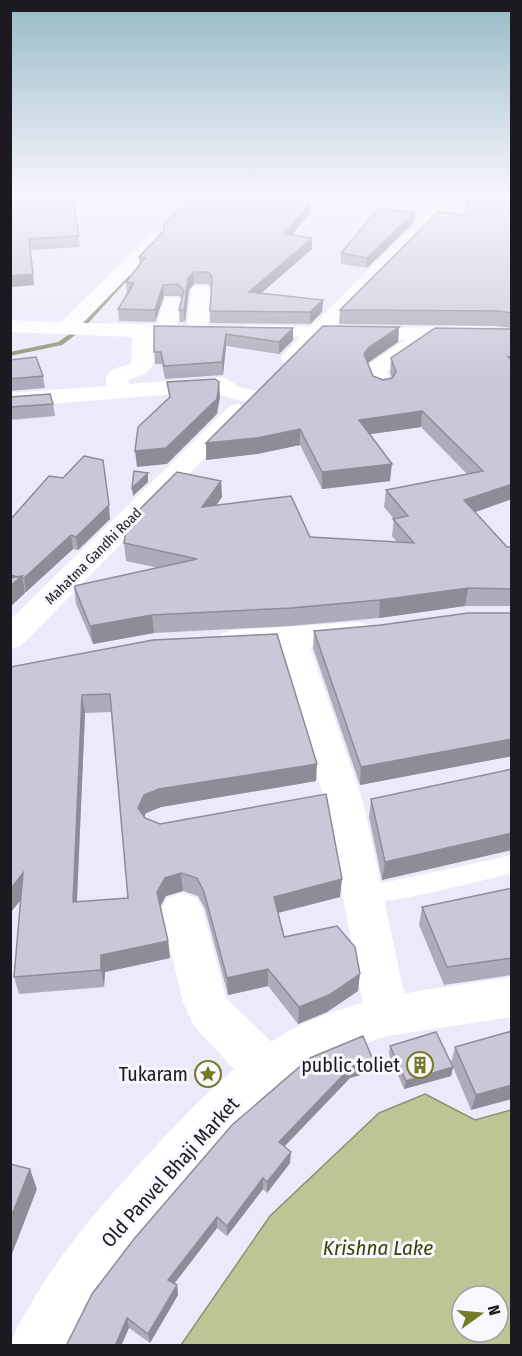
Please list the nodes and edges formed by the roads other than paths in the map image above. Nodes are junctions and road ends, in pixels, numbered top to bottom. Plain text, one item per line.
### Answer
1 (138, 256) edge
2 (393, 256) edge
3 (201, 290) dead end
4 (172, 302) dead end
5 (512, 320) edge
6 (10, 326) edge
7 (66, 329) junction
8 (143, 330) junction
9 (166, 330) junction
10 (197, 331) junction
11 (318, 331) junction
12 (429, 333) junction
13 (490, 333) junction
14 (512, 336) edge
15 (266, 383) junction
16 (382, 386) edge
17 (112, 393) junction
18 (10, 400) edge
19 (10, 421) edge
20 (390, 628) edge
21 (291, 638) junction
22 (10, 639) edge
23 (204, 641) edge
24 (512, 864) edge
25 (363, 895) junction
26 (182, 910) dead end
27 (512, 997) edge
28 (387, 1016) junction
29 (268, 1071) junction
30 (38, 1346) edge

1 - 7 street
2 - 11 street, Mahatma Gandhi Road
3 - 10 street
4 - 9 street
5 - 13 street
6 - 7 street
7 - 8 street
8 - 9 street
8 - 17 street
9 - 10 street
10 - 11 street
11 - 12 street
11 - 15 street, Mahatma Gandhi Road
12 - 13 street
12 - 16 street
13 - 14 street
15 - 17 street
15 - 22 street, Mahatma Gandhi Road
17 - 18 street
17 - 19 street
20 - 21 street
21 - 23 street
21 - 25 street
24 - 25 lane
25 - 28 street
26 - 29 street
27 - 28 street, Old Panvel Bhaji Market
28 - 29 street, Old Panvel Bhaji Market
29 - 30 street, Old Panvel Bhaji Market

